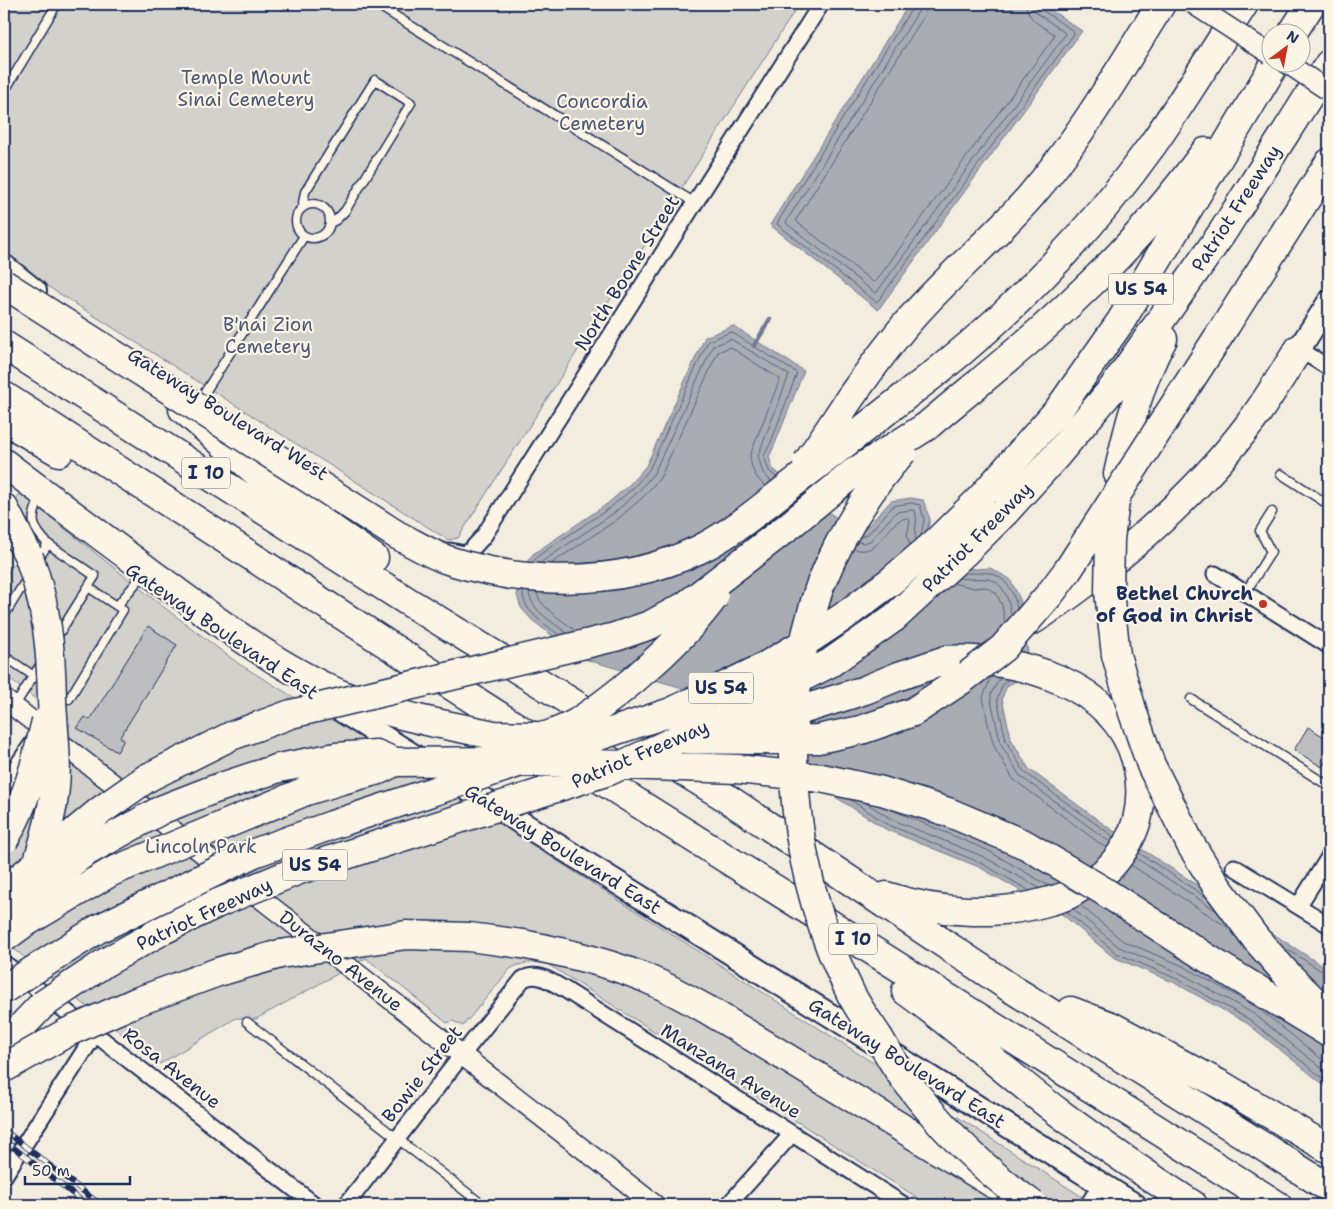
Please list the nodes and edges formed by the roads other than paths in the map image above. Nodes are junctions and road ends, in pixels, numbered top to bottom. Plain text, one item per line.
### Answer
1 (57, 4) edge
2 (376, 4) edge
3 (821, 4) edge
4 (1161, 4) edge
5 (1193, 4) edge
6 (1244, 4) edge
7 (1260, 48) edge
8 (1329, 64) edge
9 (1263, 72) edge
10 (1270, 72) edge
11 (1300, 72) edge
12 (1329, 91) edge
13 (4, 92) edge
14 (1329, 164) edge
15 (695, 203) junction
16 (305, 206) junction
17 (330, 223) junction
18 (1222, 233) junction
19 (304, 236) junction
20 (4, 266) edge
21 (4, 284) edge
22 (1329, 302) edge
23 (83, 324) junction
24 (4, 345) edge
25 (1299, 349) junction
26 (1329, 368) edge
27 (4, 396) edge
28 (202, 397) junction
29 (4, 420) edge
30 (927, 426) junction
31 (4, 463) edge
32 (1281, 474) dead end
33 (4, 475) edge
34 (39, 501) junction
35 (1329, 506) edge
36 (4, 508) edge
37 (1272, 512) dead end
38 (48, 544) junction
39 (458, 553) joint
40 (1215, 574) dead end
41 (141, 577) junction
42 (88, 587) junction
43 (1245, 593) junction
44 (412, 594) junction
45 (312, 596) junction
46 (117, 606) junction
47 (4, 616) edge
48 (1329, 646) edge
49 (4, 656) edge
50 (946, 660) junction
51 (425, 668) junction
52 (33, 676) junction
53 (1191, 699) dead end
54 (52, 700) junction
55 (9, 703) edge
56 (42, 729) junction
57 (395, 762) junction
58 (609, 771) junction
59 (4, 785) edge
60 (1329, 786) edge
61 (416, 798) junction
62 (4, 840) edge
63 (1329, 857) edge
64 (1234, 867) dead end
65 (861, 888) junction
66 (4, 891) edge
67 (1299, 906) junction
68 (4, 914) edge
69 (1329, 925) edge
70 (4, 928) edge
71 (4, 938) edge
72 (4, 963) edge
73 (535, 975) joint
74 (1009, 987) junction
75 (4, 989) edge
76 (42, 1005) junction
77 (1329, 1016) edge
78 (246, 1022) dead end
79 (4, 1030) edge
80 (1329, 1033) edge
81 (95, 1034) junction
82 (462, 1055) junction
83 (10, 1056) edge
84 (4, 1075) edge
85 (792, 1134) junction
86 (398, 1138) junction
87 (1329, 1149) edge
88 (4, 1176) edge
89 (1102, 1184) junction
90 (1329, 1188) edge
91 (315, 1205) edge
92 (346, 1205) edge
93 (483, 1205) edge
94 (655, 1205) edge
95 (728, 1205) edge
96 (904, 1205) edge
97 (1032, 1205) edge
98 (1088, 1205) edge
99 (1135, 1205) edge
100 (1193, 1205) edge
101 (1277, 1205) edge

1 - 13 lane
2 - 15 lane
3 - 15 street, North Boone Street
4 - 61 highway, bridge
5 - 7 street, bridge
6 - 21 highway, bridge
8 - 18 highway, Patriot Freeway / US 54
9 - 30 highway
10 - 61 highway, Patriot Freeway / US 54, bridge
11 - 12 street, bridge
14 - 31 highway, bridge
15 - 39 street, North Boone Street
16 - 17 lane
16 - 17 lane
16 - 19 lane
17 - 19 lane
18 - 58 highway, Patriot Freeway / US 54, bridge
18 - 77 highway, bridge
19 - 28 lane
20 - 23 main road, Gateway Boulevard West
22 - 25 main road
23 - 28 street, Gateway Boulevard West
23 - 44 highway
24 - 44 highway, I 10
25 - 26 street
25 - 50 highway, bridge
27 - 45 highway, I 10
28 - 39 street, Gateway Boulevard West
29 - 45 highway
30 - 66 highway, bridge
30 - 97 highway, bridge
32 - 35 lane
33 - 34 main road, Gateway Boulevard East
34 - 38 lane
34 - 41 main road, Gateway Boulevard East
36 - 54 highway, bridge
37 - 43 lane
38 - 42 lane
38 - 47 lane
40 - 43 street
41 - 46 lane
41 - 89 main road, Gateway Boulevard East
42 - 46 lane
42 - 52 lane
43 - 48 street
44 - 65 highway, I 10
45 - 51 highway, I 10
46 - 52 lane
49 - 52 lane
50 - 58 highway, bridge
50 - 65 highway, bridge
51 - 100 highway
51 - 101 highway, I 10
52 - 55 lane
53 - 60 lane
54 - 62 highway, bridge
54 - 70 highway, bridge
55 - 56 street, Durazno Avenue
56 - 59 street
56 - 82 street, Durazno Avenue
57 - 68 highway, bridge
57 - 71 highway, bridge
57 - 80 highway, bridge
58 - 76 highway, Patriot Freeway / US 54, bridge
61 - 75 highway, Patriot Freeway / US 54, bridge
63 - 67 street
64 - 67 street
65 - 74 highway, I 10
67 - 69 street
72 - 81 street, Rosa Avenue
73 - 82 street, Bowie Street
73 - 85 street, Manzana Avenue
74 - 87 highway
74 - 90 highway, I 10
76 - 79 highway, Patriot Freeway / US 54
76 - 83 highway
78 - 86 lane
81 - 88 street
81 - 91 street, Rosa Avenue
82 - 86 street, Bowie Street
82 - 94 street, Durazno Avenue
83 - 84 highway, bridge
83 - 97 highway, bridge
85 - 95 street
85 - 96 street, Manzana Avenue
86 - 92 street, Bowie Street
86 - 93 lane
89 - 98 street
89 - 99 main road, Gateway Boulevard East

